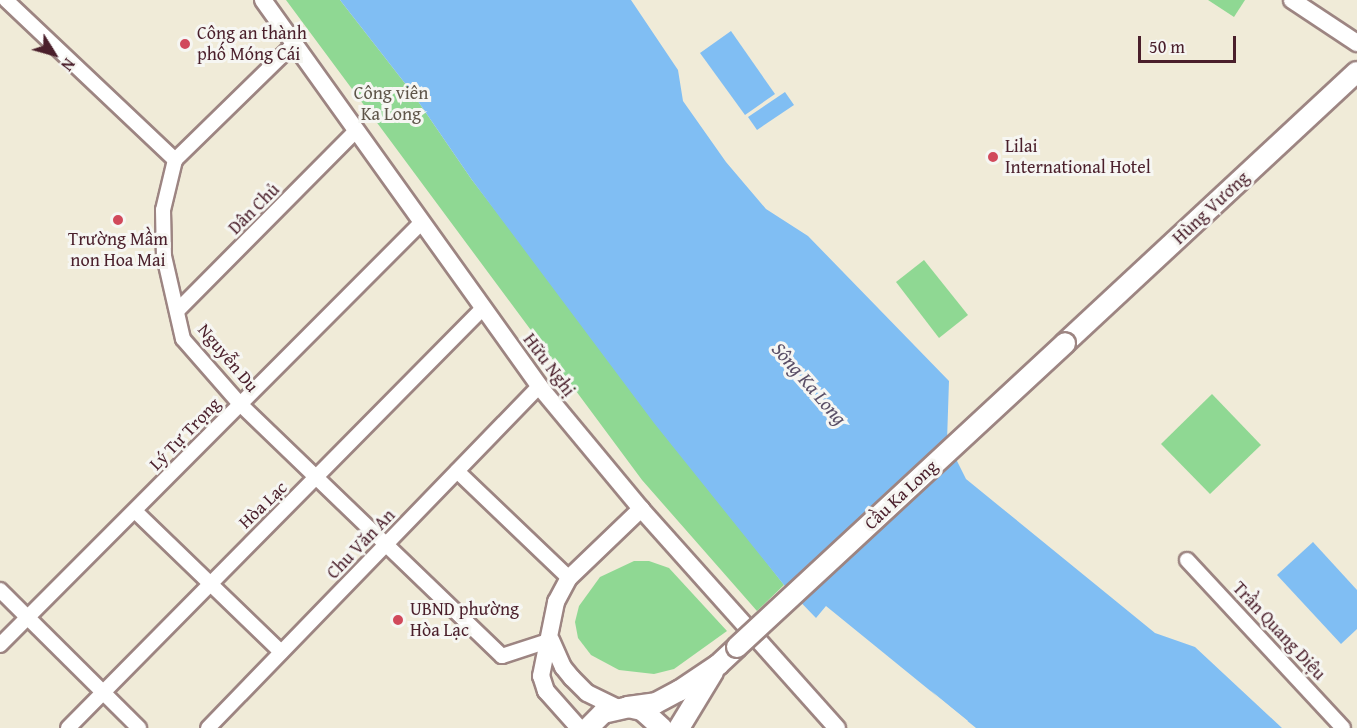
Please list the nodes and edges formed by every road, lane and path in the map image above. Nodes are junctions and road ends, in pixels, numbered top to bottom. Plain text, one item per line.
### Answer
1 (6, 0) edge
2 (263, 0) edge
3 (1292, 0) edge
4 (1357, 43) edge
5 (294, 44) junction
6 (1357, 72) edge
7 (355, 132) junction
8 (175, 160) junction
9 (421, 223) junction
10 (483, 308) junction
11 (177, 311) junction
12 (1065, 343) joint
13 (539, 386) junction
14 (239, 403) junction
15 (457, 471) junction
16 (316, 478) junction
17 (641, 509) junction
18 (135, 511) junction
19 (384, 546) junction
20 (1187, 560) dead end
21 (568, 578) junction
22 (209, 582) junction
23 (0, 590) edge
24 (27, 618) junction
25 (551, 640) junction
26 (0, 645) edge
27 (281, 652) junction
28 (718, 665) junction
29 (105, 693) junction
30 (622, 707) junction
31 (68, 728) edge
32 (140, 728) edge
33 (208, 728) edge
34 (579, 728) edge
35 (588, 728) edge
36 (662, 728) edge
37 (679, 728) edge
38 (837, 728) edge
39 (1343, 728) edge

1 - 8 street
2 - 5 street, Hữu Nghị
3 - 4 street
5 - 7 street, Hữu Nghị
5 - 8 street
6 - 12 main road, Hùng Vương
7 - 9 street, Hữu Nghị
7 - 11 street, Dân Chủ
8 - 11 street, Nguyễn Du
9 - 10 street, Hữu Nghị
9 - 14 street, Lý Tự Trọng
10 - 13 street, Hữu Nghị
10 - 16 street, Hòa Lạc
11 - 14 street, Nguyễn Du
12 - 28 main road, Cầu Ka Long, bridge
13 - 15 street, Chu Văn An
13 - 17 street, Hữu Nghị
14 - 16 street, Nguyễn Du
14 - 18 street, Lý Tự Trọng
15 - 19 street, Chu Văn An
15 - 21 street
16 - 19 street, Nguyễn Du
16 - 22 street, Hòa Lạc
17 - 21 street
17 - 38 street, Hữu Nghị
18 - 22 street
18 - 24 street, Lý Tự Trọng
19 - 25 street, Nguyễn Du
19 - 27 street, Chu Văn An
20 - 39 street, Trần Quang Diệu
21 - 25 street
22 - 27 street
22 - 29 street, Hòa Lạc
23 - 24 street
24 - 26 street, Lý Tự Trọng
24 - 29 street
25 - 30 street
25 - 34 street
27 - 33 street, Chu Văn An
28 - 30 main road
28 - 37 main road
29 - 31 street, Hòa Lạc
29 - 32 street
30 - 35 main road
30 - 36 main road

